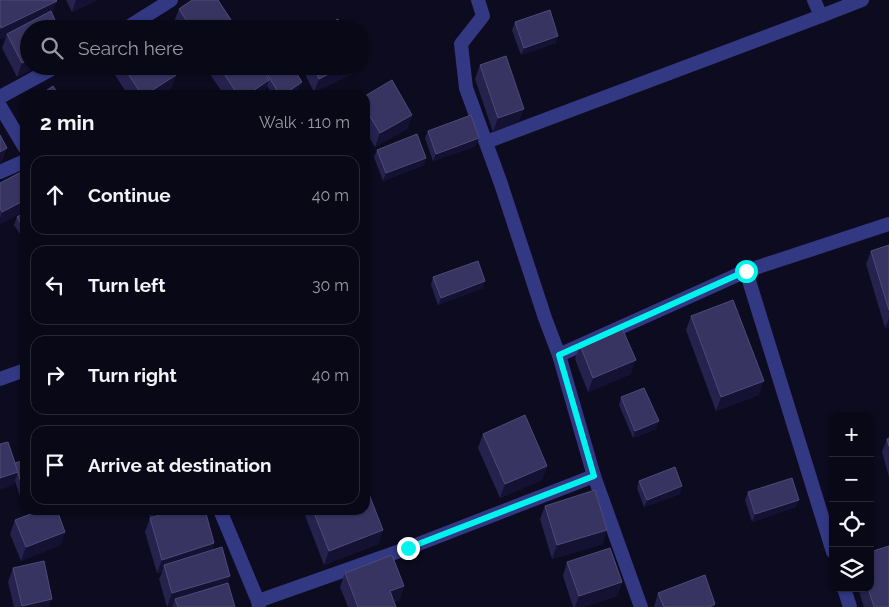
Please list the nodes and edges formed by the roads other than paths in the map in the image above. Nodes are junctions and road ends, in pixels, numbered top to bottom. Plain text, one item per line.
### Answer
1 (171, 0) edge
2 (478, 0) edge
3 (814, 0) edge
4 (862, 0) edge
5 (821, 16) junction
6 (139, 20) edge
7 (40, 75) edge
8 (0, 97) edge
9 (0, 106) edge
10 (20, 140) edge
11 (486, 142) junction
12 (20, 163) edge
13 (0, 172) edge
14 (889, 224) edge
15 (746, 271) junction
16 (559, 355) junction
17 (20, 372) edge
18 (0, 380) edge
19 (594, 476) junction
20 (222, 515) edge
21 (831, 547) edge
22 (845, 592) edge
23 (258, 604) edge
24 (641, 607) edge
25 (850, 607) edge

1 - 6 street
2 - 11 street
3 - 5 street
4 - 5 street
5 - 11 street
7 - 8 street
9 - 10 street
11 - 16 street
12 - 13 street
14 - 15 street
15 - 16 street
15 - 21 street
16 - 19 street
17 - 18 street
19 - 23 street
19 - 24 street
20 - 23 street
22 - 25 street

